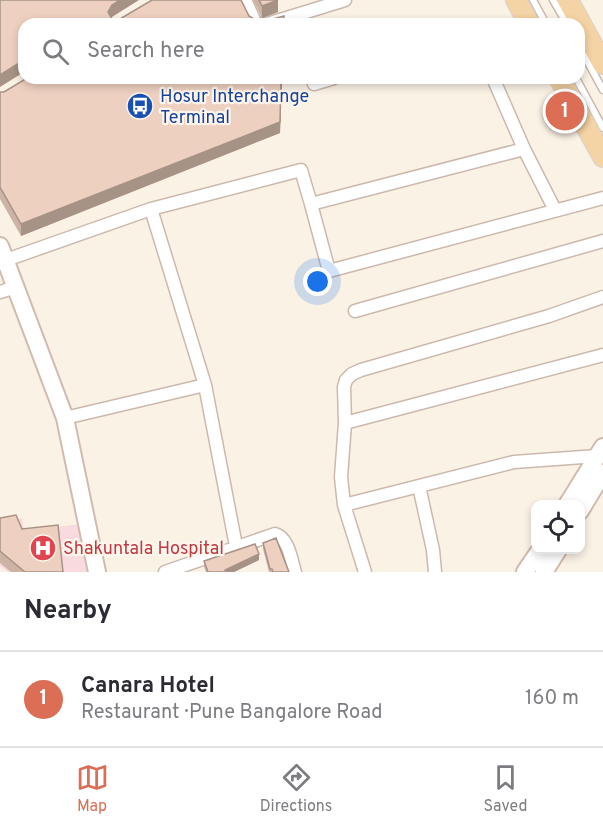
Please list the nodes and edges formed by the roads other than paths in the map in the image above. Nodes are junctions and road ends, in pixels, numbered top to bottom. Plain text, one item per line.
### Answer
1 (244, 0) edge
2 (345, 0) edge
3 (516, 0) edge
4 (533, 0) edge
5 (553, 0) edge
6 (568, 0) edge
7 (253, 18) edge
8 (286, 18) edge
9 (526, 18) edge
10 (543, 18) edge
11 (564, 18) edge
12 (578, 18) edge
13 (585, 31) edge
14 (585, 57) edge
15 (603, 64) edge
16 (496, 84) edge
17 (562, 84) edge
18 (579, 84) edge
19 (603, 90) edge
20 (603, 128) edge
21 (524, 149) junction
22 (603, 157) edge
23 (603, 198) edge
24 (311, 204) junction
25 (151, 209) junction
26 (555, 210) junction
27 (603, 242) edge
28 (3, 253) edge
29 (16, 286) junction
30 (0, 292) edge
31 (603, 297) edge
32 (355, 311) dead end
33 (603, 355) edge
34 (205, 385) junction
35 (65, 418) junction
36 (345, 423) junction
37 (600, 451) edge
38 (603, 473) edge
39 (419, 486) junction
40 (569, 500) edge
41 (585, 503) edge
42 (344, 505) junction
43 (236, 546) junction
44 (537, 554) edge
45 (555, 554) edge
46 (97, 572) edge
47 (165, 572) edge
48 (295, 572) edge
49 (365, 572) edge
50 (435, 572) edge
51 (525, 572) edge
52 (544, 572) edge

1 - 7 street
2 - 8 street
3 - 9 main road
4 - 10 lane
5 - 11 lane
6 - 12 main road
13 - 15 main road
14 - 19 lane
16 - 21 street
17 - 22 main road
18 - 20 lane
21 - 24 street
21 - 26 street
23 - 26 street
24 - 25 street
24 - 26 street
25 - 28 street
25 - 34 street
27 - 32 street
28 - 29 main road
29 - 30 street
29 - 35 main road
31 - 36 street
33 - 36 street
34 - 35 street
34 - 43 street
35 - 46 main road
36 - 42 street
37 - 39 street
37 - 40 main road
38 - 41 main road
39 - 42 street
39 - 50 street
42 - 49 street
43 - 47 street
43 - 48 street
44 - 51 main road
45 - 52 main road

